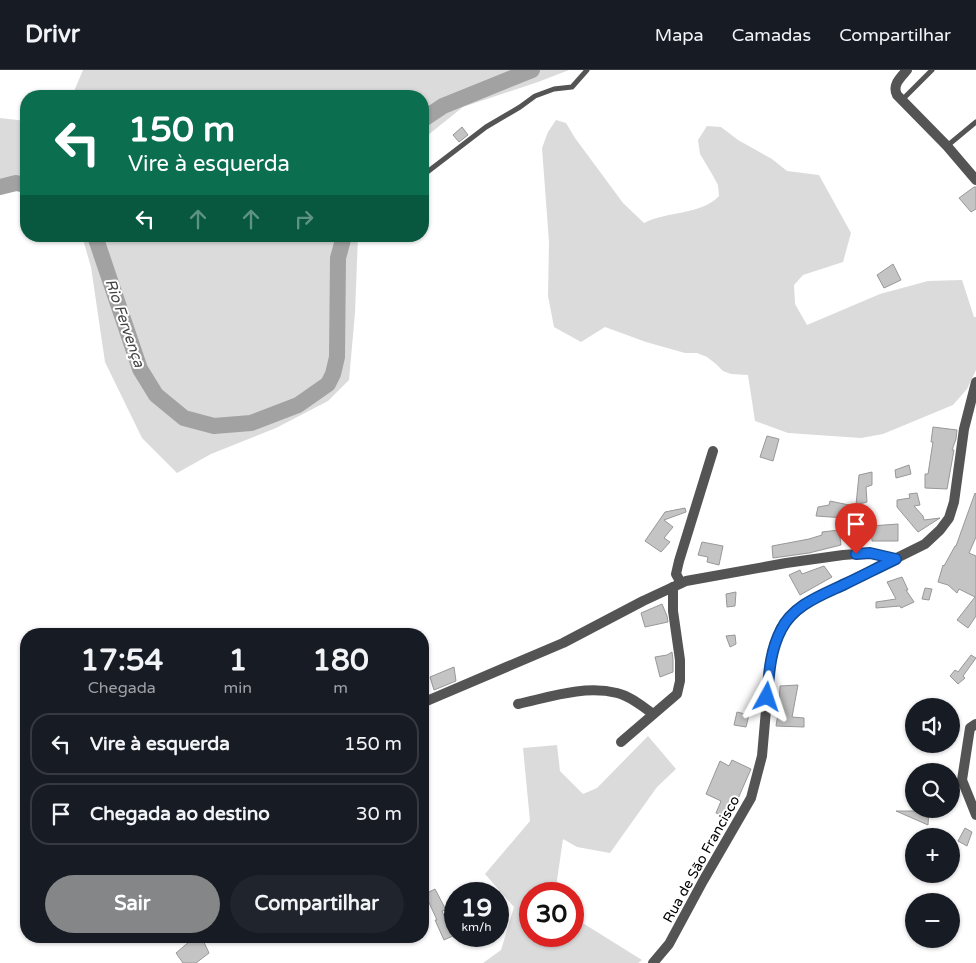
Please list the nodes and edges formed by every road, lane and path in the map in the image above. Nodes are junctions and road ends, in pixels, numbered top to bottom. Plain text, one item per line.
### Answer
1 (587, 70) edge
2 (907, 70) edge
3 (932, 70) edge
4 (902, 100) junction
5 (976, 122) edge
6 (947, 146) junction
7 (429, 171) edge
8 (976, 180) edge
9 (976, 382) edge
10 (713, 451) dead end
11 (896, 559) junction
12 (677, 585) junction
13 (429, 700) edge
14 (518, 704) dead end
15 (653, 714) junction
16 (976, 724) edge
17 (621, 742) dead end
18 (976, 815) edge
19 (653, 963) edge

1 - 7 lane
2 - 4 street
3 - 4 lane
4 - 6 street
5 - 6 lane
6 - 8 street
9 - 11 street, Rua de São Francisco
10 - 12 street
11 - 12 street
11 - 19 street, Rua de São Francisco
12 - 13 street
12 - 15 street
14 - 15 street
15 - 17 street
16 - 18 street

